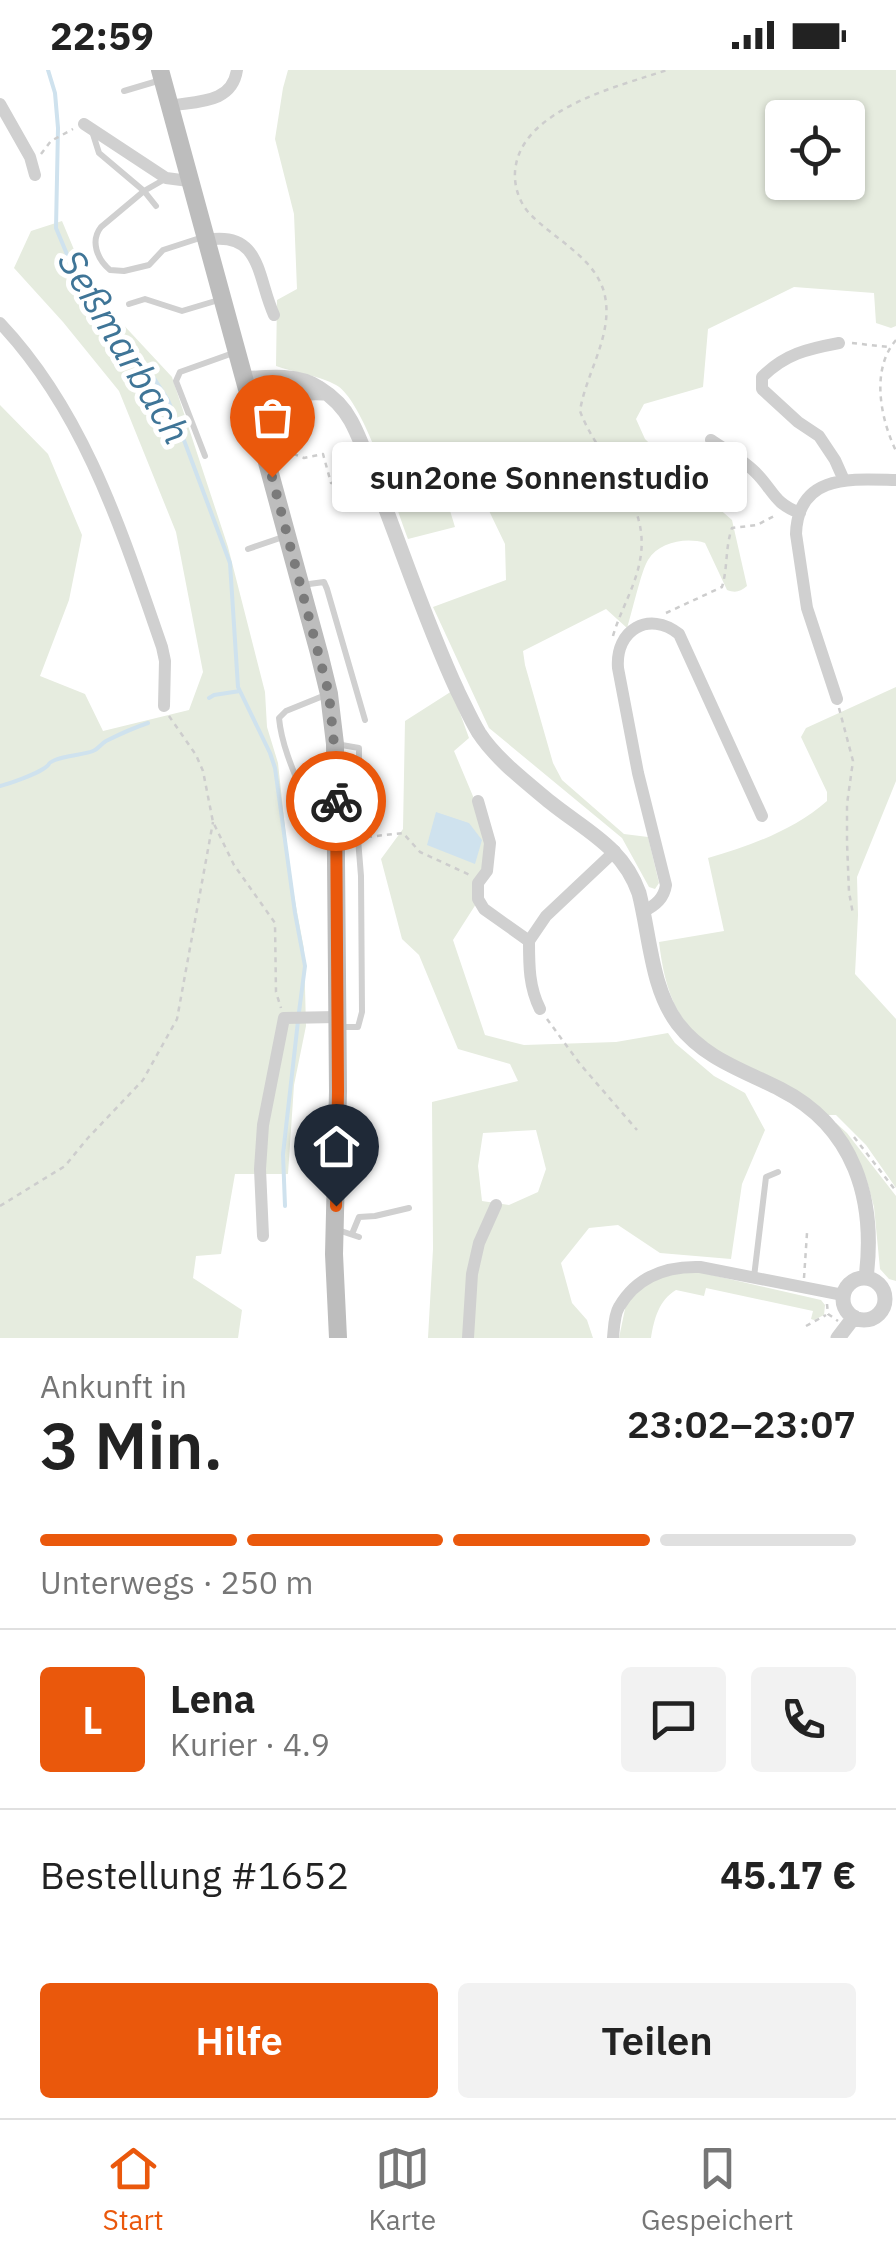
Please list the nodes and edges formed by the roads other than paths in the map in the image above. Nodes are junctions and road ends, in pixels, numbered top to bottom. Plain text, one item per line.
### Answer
1 (236, 73) edge
2 (161, 75) edge
3 (124, 90) dead end
4 (0, 104) edge
5 (169, 106) junction
6 (88, 127) joint
7 (35, 175) dead end
8 (166, 178) junction
9 (189, 181) junction
10 (144, 191) junction
11 (156, 206) dead end
12 (205, 238) junction
13 (223, 298) junction
14 (129, 304) dead end
15 (274, 316) dead end
16 (0, 322) edge
17 (839, 344) road end
18 (238, 352) junction
19 (245, 379) junction
20 (327, 394) junction
21 (711, 440) dead end
22 (205, 456) dead end
23 (272, 477) junction
24 (843, 478) junction
25 (896, 480) edge
26 (793, 510) junction
27 (287, 535) junction
28 (248, 548) dead end
29 (300, 585) junction
30 (329, 694) junction
31 (837, 699) road end
32 (164, 706) road end
33 (365, 720) dead end
34 (478, 801) dead end
35 (762, 816) dead end
36 (336, 822) junction
37 (358, 838) road end
38 (615, 851) junction
39 (644, 911) junction
40 (529, 942) junction
41 (540, 1010) road end
42 (337, 1022) junction
43 (778, 1172) dead end
44 (496, 1206) dead end
45 (409, 1208) dead end
46 (349, 1233) junction
47 (263, 1236) dead end
48 (754, 1278) junction
49 (866, 1278) junction
50 (835, 1294) junction
51 (890, 1299) edge
52 (846, 1328) edge
53 (338, 1338) edge
54 (468, 1338) edge
55 (613, 1338) edge

1 - 5 street
2 - 3 lane
2 - 5 main road
4 - 7 street
5 - 9 main road
6 - 8 street
6 - 10 lane
8 - 9 street
8 - 10 lane
9 - 12 main road
10 - 11 lane
10 - 12 lane
12 - 13 main road
12 - 15 street
13 - 14 lane
13 - 18 main road
16 - 32 street
17 - 24 street
18 - 19 main road
18 - 22 lane
19 - 20 street
19 - 23 main road
20 - 23 street
20 - 38 street
21 - 26 street
23 - 27 main road
24 - 25 street
24 - 26 street
26 - 31 street
27 - 28 lane
27 - 29 main road
29 - 30 main road
29 - 33 lane
30 - 36 main road
30 - 36 lane
34 - 40 street
35 - 39 street
36 - 42 main road
37 - 42 lane
38 - 39 street
38 - 40 street
39 - 49 street
40 - 41 street
42 - 46 main road
42 - 47 street
43 - 48 lane
44 - 54 street
45 - 46 lane
46 - 53 main road
48 - 50 street
48 - 55 street
49 - 50 street
49 - 51 street
50 - 52 street
51 - 52 street

